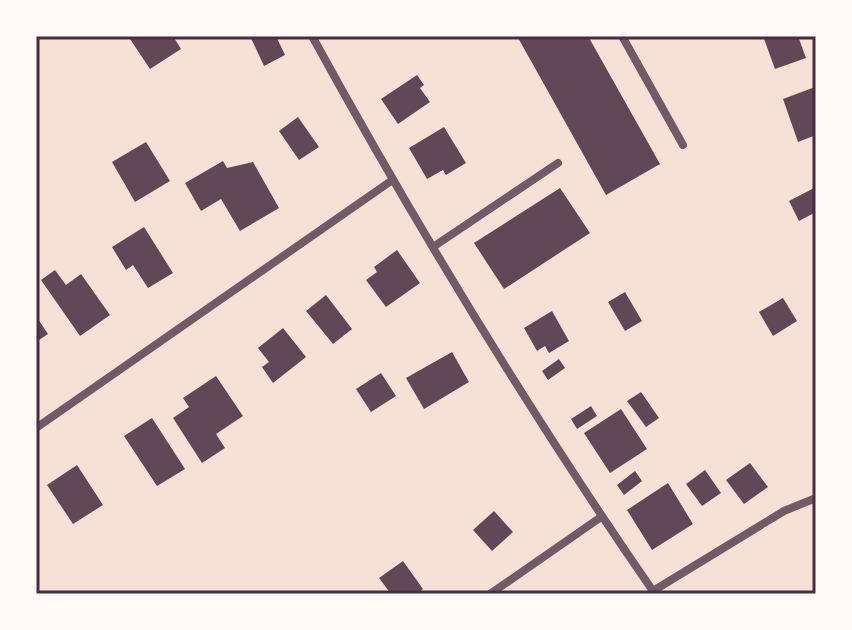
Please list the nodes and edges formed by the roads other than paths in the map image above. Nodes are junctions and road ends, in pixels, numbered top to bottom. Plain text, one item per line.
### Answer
1 (312, 36) edge
2 (622, 36) edge
3 (683, 145) dead end
4 (558, 163) dead end
5 (391, 181) junction
6 (433, 247) junction
7 (36, 428) edge
8 (816, 498) edge
9 (601, 517) junction
10 (654, 593) edge
11 (490, 594) edge

1 - 5 street
2 - 3 street
4 - 6 street
5 - 6 street
5 - 7 street
6 - 9 street
8 - 10 street
9 - 10 street
9 - 11 street

